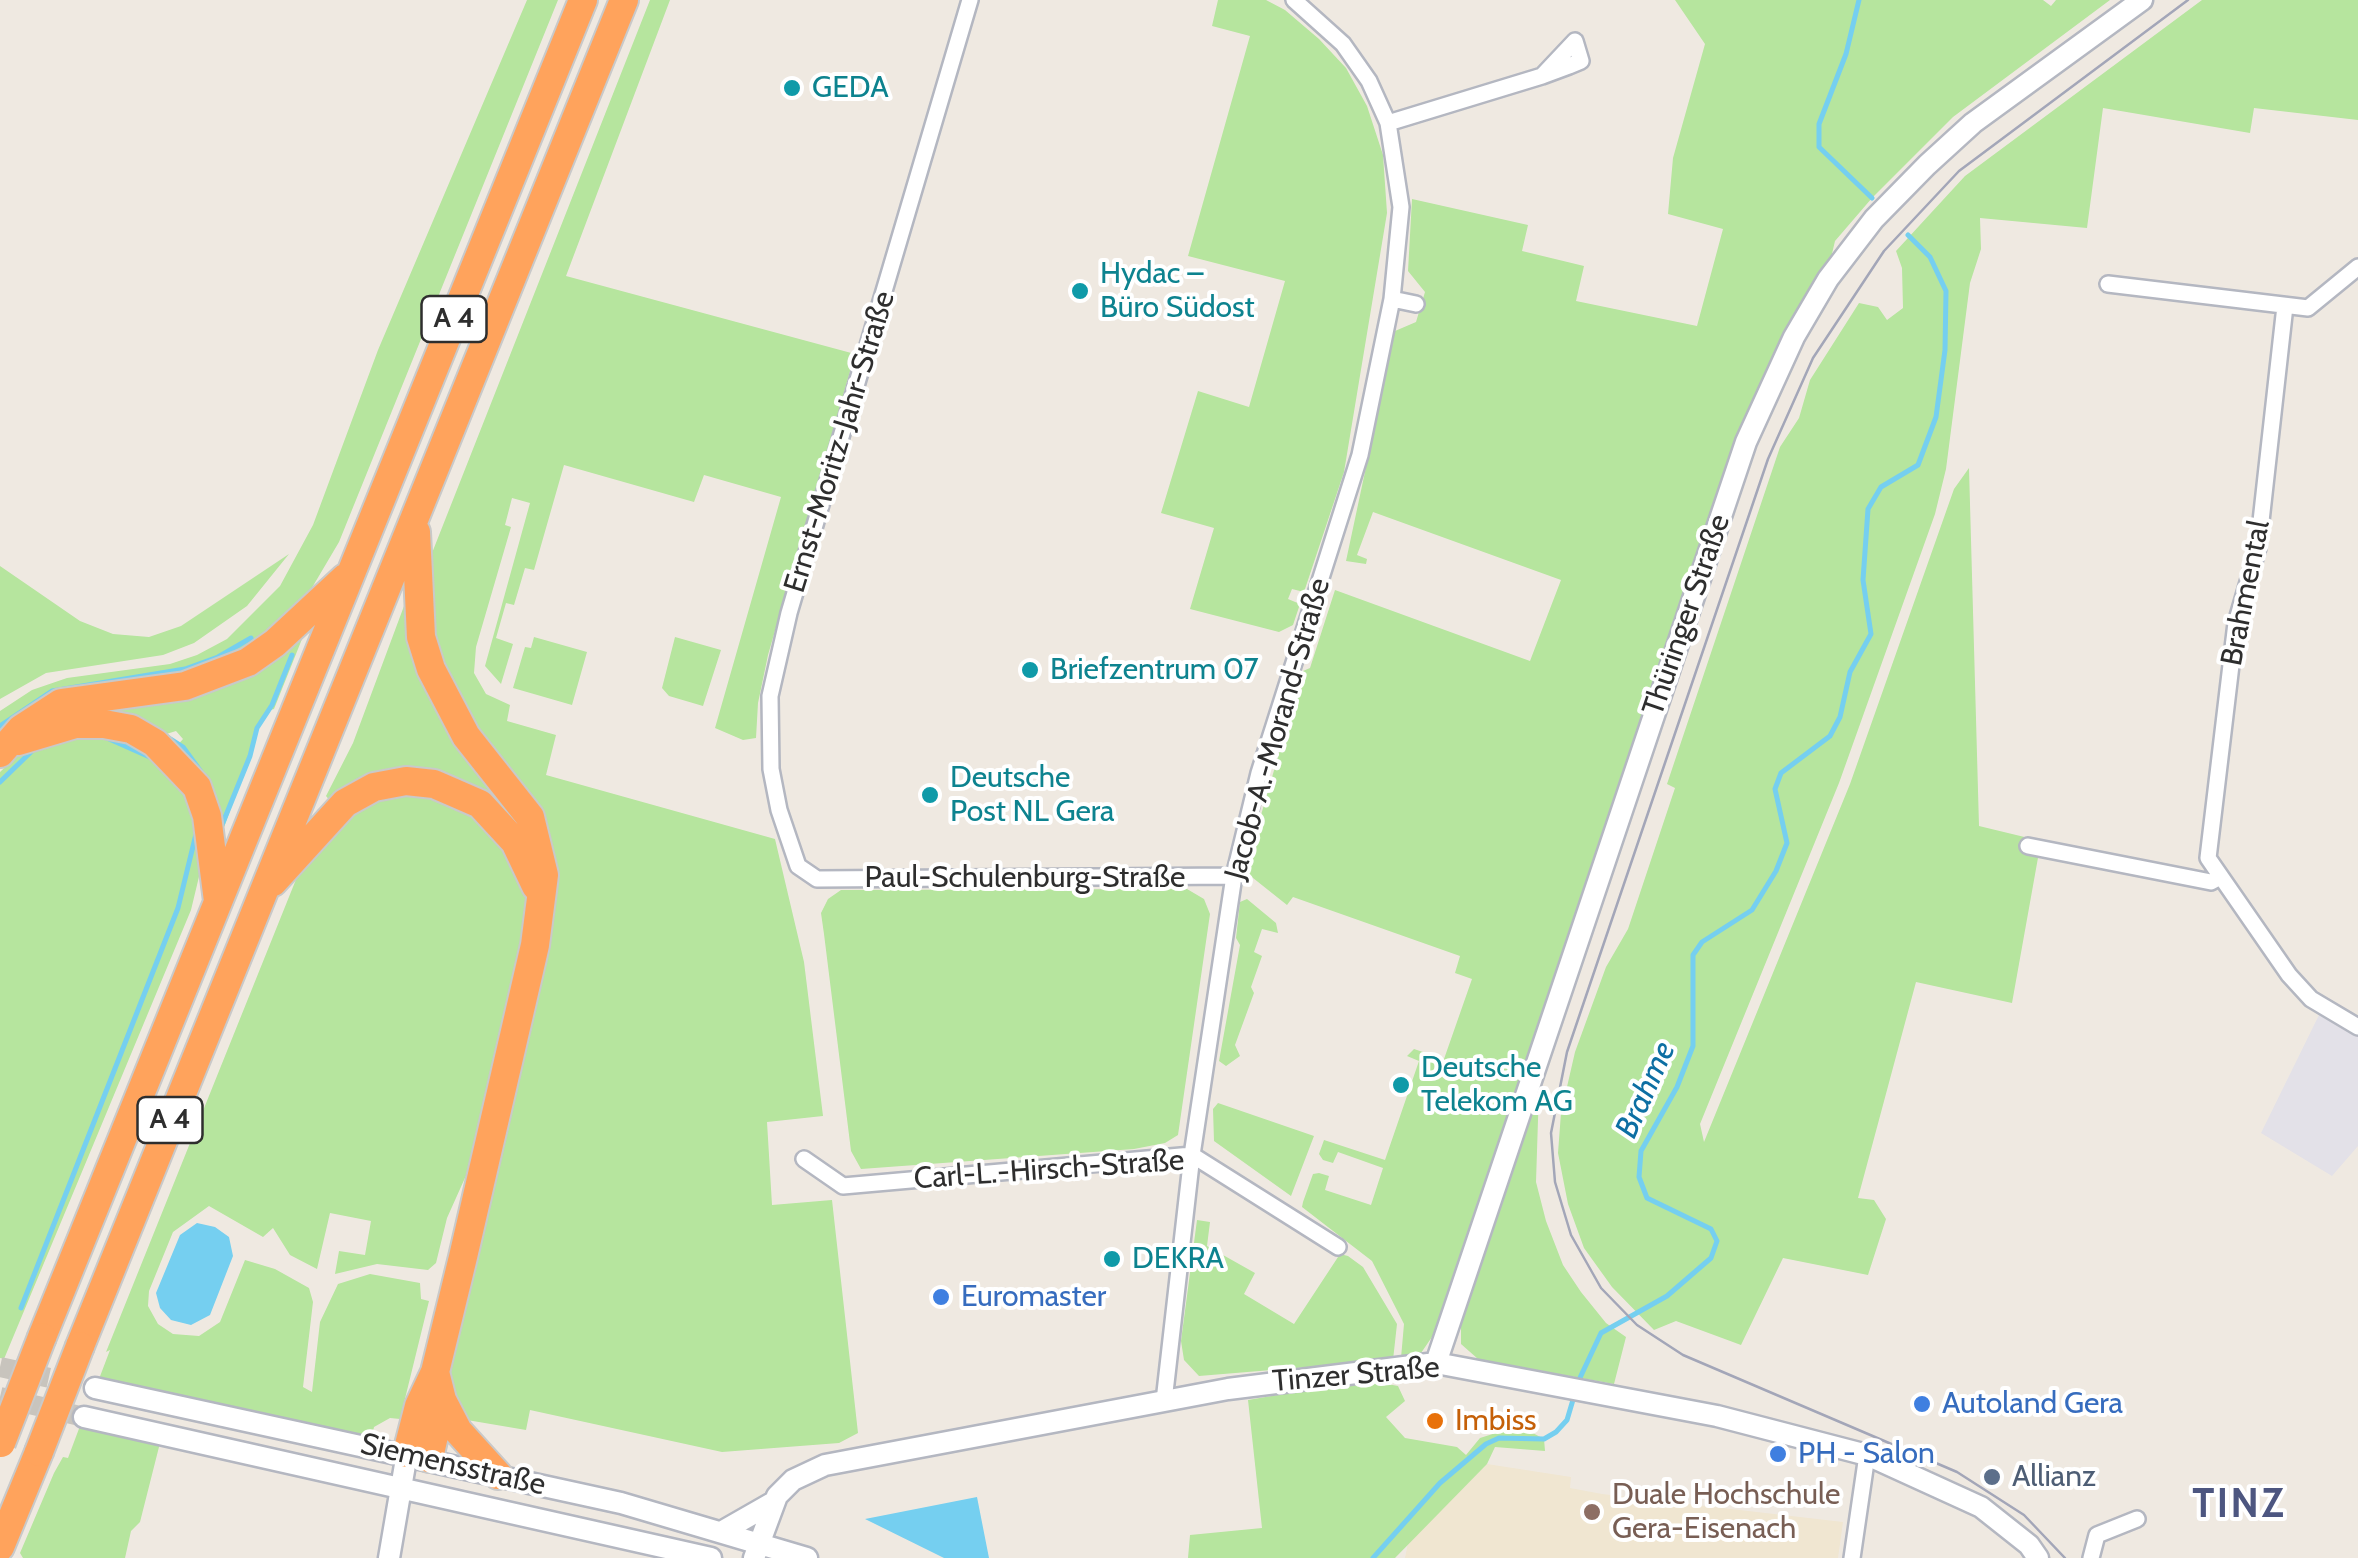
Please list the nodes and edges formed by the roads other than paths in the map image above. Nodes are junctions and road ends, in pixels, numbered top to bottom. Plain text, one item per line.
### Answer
1 (582, 0) edge
2 (624, 0) edge
3 (970, 0) edge
4 (1294, 0) edge
5 (2142, 0) edge
6 (1310, 5) edge
7 (1542, 76) dead end
8 (1388, 122) junction
9 (2358, 267) edge
10 (2108, 284) dead end
11 (1392, 300) junction
12 (1416, 304) dead end
13 (2285, 306) junction
14 (416, 517) junction
15 (354, 570) junction
16 (4, 749) edge
17 (2028, 846) dead end
18 (1234, 876) junction
19 (2220, 877) junction
20 (817, 879) joint
21 (261, 894) junction
22 (540, 896) junction
23 (219, 908) junction
24 (2358, 1028) edge
25 (1192, 1155) junction
26 (804, 1159) dead end
27 (1338, 1247) dead end
28 (1436, 1363) junction
29 (435, 1372) junction
30 (95, 1388) tunnel mouth
31 (442, 1400) junction
32 (1164, 1401) junction
33 (84, 1417) tunnel mouth
34 (1, 1445) edge
35 (1867, 1455) junction
36 (418, 1456) junction
37 (498, 1475) junction
38 (402, 1487) junction
39 (772, 1503) junction
40 (2137, 1519) dead end
41 (723, 1531) junction
42 (0, 1546) edge
43 (756, 1550) edge
44 (388, 1558) edge
45 (711, 1558) edge
46 (807, 1558) edge
47 (1852, 1558) edge
48 (2038, 1558) edge
49 (2091, 1558) edge

1 - 15 highway, A 4
2 - 14 highway, A 4
3 - 20 street, Ernst-Moritz-Jahr-Straße
4 - 6 street, Jacob-A.-Morand-Straße
5 - 28 main road, Thüringer Straße
6 - 8 street, Jacob-A.-Morand-Straße
7 - 8 street
8 - 11 street, Jacob-A.-Morand-Straße
9 - 13 street
10 - 13 street
11 - 12 street
11 - 18 street, Jacob-A.-Morand-Straße
13 - 19 street, Brahmental
14 - 21 highway, A 4
14 - 22 highway
15 - 16 highway
15 - 23 highway, A 4
16 - 23 highway
17 - 19 street
18 - 20 street, Paul-Schulenburg-Straße
18 - 25 street, Jacob-A.-Morand-Straße
19 - 24 street, Brahmental
21 - 22 highway
21 - 42 highway, A 4, bridge
22 - 29 highway
23 - 34 highway, A 4, bridge
25 - 26 street, Carl-L.-Hirsch-Straße
25 - 27 street, Carl-L.-Hirsch-Straße
25 - 32 street, Jacob-A.-Morand-Straße
28 - 32 main road, Tinzer Straße
28 - 35 main road, Tinzer Straße
29 - 31 highway
29 - 36 highway
30 - 36 main road, Siemensstraße
31 - 36 highway
31 - 37 highway
32 - 39 main road, Tinzer Straße
33 - 38 main road, Siemensstraße
35 - 47 street
35 - 48 main road, Tinzer Straße
36 - 37 main road, Siemensstraße
36 - 38 main road
37 - 41 main road, Siemensstraße
38 - 44 main road, Siemensstraße
38 - 45 main road, Siemensstraße
39 - 41 main road, Tinzer Straße
39 - 43 main road
40 - 49 street
41 - 43 main road, Siemensstraße
43 - 46 main road, Siemensstraße

